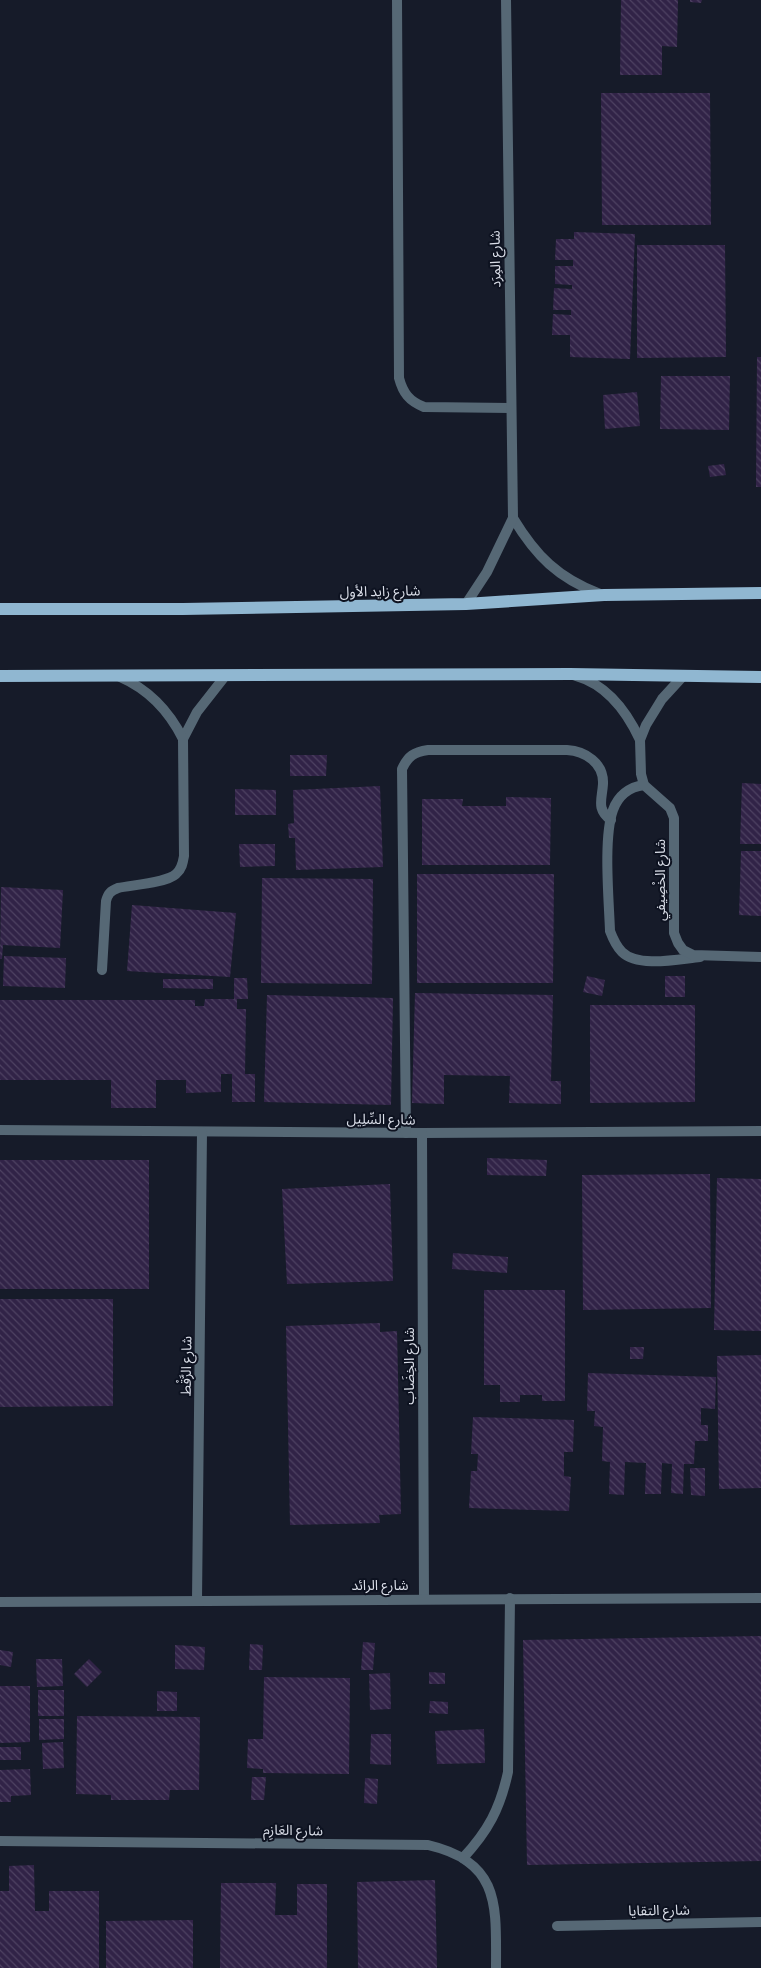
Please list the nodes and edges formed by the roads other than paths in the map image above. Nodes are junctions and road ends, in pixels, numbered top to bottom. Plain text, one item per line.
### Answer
1 (397, 0) edge
2 (506, 0) edge
3 (511, 408) junction
4 (513, 518) junction
5 (761, 593) edge
6 (604, 596) junction
7 (466, 604) junction
8 (0, 609) edge
9 (570, 674) junction
10 (226, 675) junction
11 (684, 675) junction
12 (0, 676) edge
13 (118, 676) junction
14 (761, 677) edge
15 (183, 739) junction
16 (640, 740) junction
17 (644, 785) junction
18 (611, 820) junction
19 (706, 956) junction
20 (761, 957) edge
21 (102, 970) dead end
22 (0, 1130) edge
23 (202, 1132) junction
24 (761, 1132) edge
25 (406, 1133) junction
26 (422, 1134) junction
27 (510, 1598) junction
28 (761, 1598) edge
29 (424, 1599) junction
30 (197, 1600) junction
31 (0, 1602) edge
32 (0, 1841) edge
33 (463, 1858) junction
34 (761, 1922) edge
35 (557, 1926) dead end
36 (496, 1968) edge

1 - 3 street
2 - 3 street, شارع المِرَد
3 - 4 street, شارع المِرَد
4 - 6 street
4 - 7 street, شارع المِرَد
5 - 6 main road, شارع زايد الأول
6 - 7 main road, شارع زايد الأول
7 - 8 main road, شارع زايد الأول
9 - 10 main road
9 - 11 main road
9 - 16 street
10 - 13 main road
10 - 15 street
11 - 14 main road
11 - 16 street
12 - 13 main road
13 - 15 street
15 - 21 street
16 - 17 street
17 - 18 street
17 - 19 street, شارع الخْصِيفي
18 - 19 street
18 - 25 street
19 - 20 street, شارع الخْصِيفي
22 - 23 street, شارع السِّلِيل
23 - 25 street, شارع السِّلِيل
23 - 30 street, شارع الرَّقْط
24 - 26 street, شارع السِّلِيل
25 - 26 street, شارع السِّلِيل
26 - 29 street, شارع الخِضَاب
27 - 28 street, شارع الرائد
27 - 29 street, شارع الرائد
27 - 33 street
29 - 30 street, شارع الرائد
30 - 31 street, شارع الرائد
32 - 33 street, شارع العَازِم
33 - 36 street, شارع العَازِم
34 - 35 street, شارع التقايا

